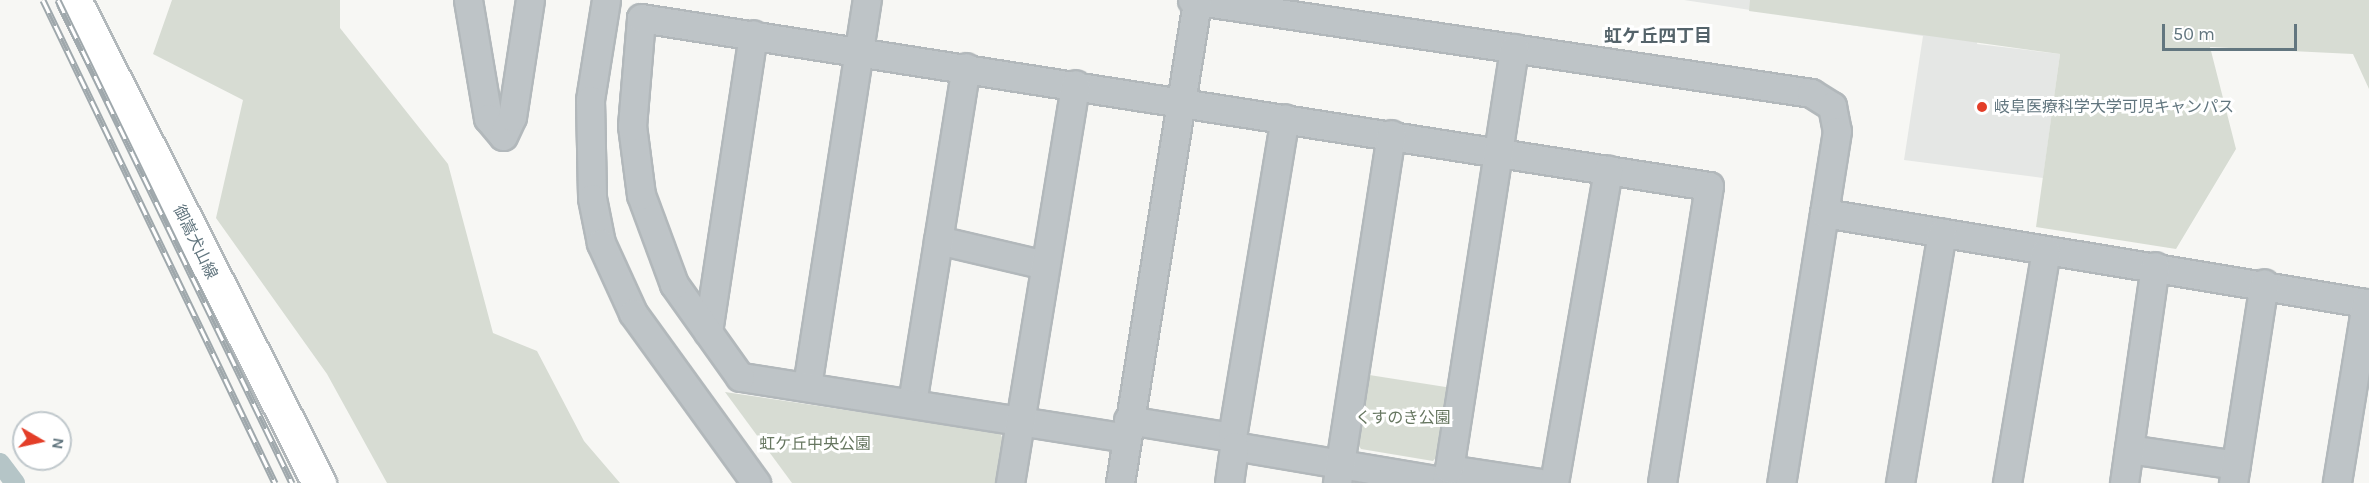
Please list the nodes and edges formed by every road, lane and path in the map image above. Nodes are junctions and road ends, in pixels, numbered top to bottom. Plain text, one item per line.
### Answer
1 (74, 0) edge
2 (468, 0) edge
3 (530, 0) edge
4 (606, 0) edge
5 (867, 0) edge
6 (1195, 0) edge
7 (753, 34) junction
8 (1514, 48) junction
9 (858, 50) junction
10 (966, 67) junction
11 (1075, 84) junction
12 (1181, 101) junction
13 (1285, 118) junction
14 (1390, 134) junction
15 (1497, 151) junction
16 (1608, 170) junction
17 (1824, 213) junction
18 (1942, 232) junction
19 (938, 240) junction
20 (2046, 250) junction
21 (1045, 265) junction
22 (2155, 266) junction
23 (2264, 284) junction
24 (708, 333) junction
25 (807, 386) junction
26 (912, 403) junction
27 (1020, 420) junction
28 (1127, 429) junction
29 (1233, 442) junction
30 (2129, 449) junction
31 (1339, 474) edge
32 (2235, 474) edge
33 (1447, 478) edge
34 (319, 483) edge
35 (756, 483) edge
36 (1010, 483) edge
37 (1120, 483) edge
38 (1228, 483) edge
39 (1541, 483) edge
40 (1554, 483) edge
41 (1662, 483) edge
42 (1781, 483) edge
43 (1900, 483) edge
44 (2007, 483) edge
45 (2124, 483) edge
46 (2337, 483) edge

1 - 34 main road, 御嵩犬山線
2 - 3 street
4 - 35 street
5 - 9 street
6 - 8 street
6 - 12 street
7 - 9 street
7 - 24 street
7 - 24 street
8 - 15 street
8 - 17 street
9 - 10 street
9 - 25 street
10 - 11 street
10 - 19 street
11 - 12 street
11 - 21 street
12 - 13 street
12 - 28 street
13 - 14 street
13 - 29 street
14 - 15 street
14 - 31 street
15 - 16 street
15 - 33 street
16 - 40 street
16 - 41 street
17 - 18 street
17 - 42 street
18 - 20 street
18 - 43 street
19 - 21 street
19 - 26 street
20 - 22 street
20 - 44 street
21 - 27 street
22 - 23 street
22 - 30 street
23 - 32 street
23 - 46 street
24 - 25 street
25 - 26 street
26 - 27 street
27 - 28 street
27 - 36 street
28 - 29 street
28 - 37 street
29 - 31 street
29 - 38 street
30 - 32 street
30 - 45 street
31 - 33 street
33 - 39 street

